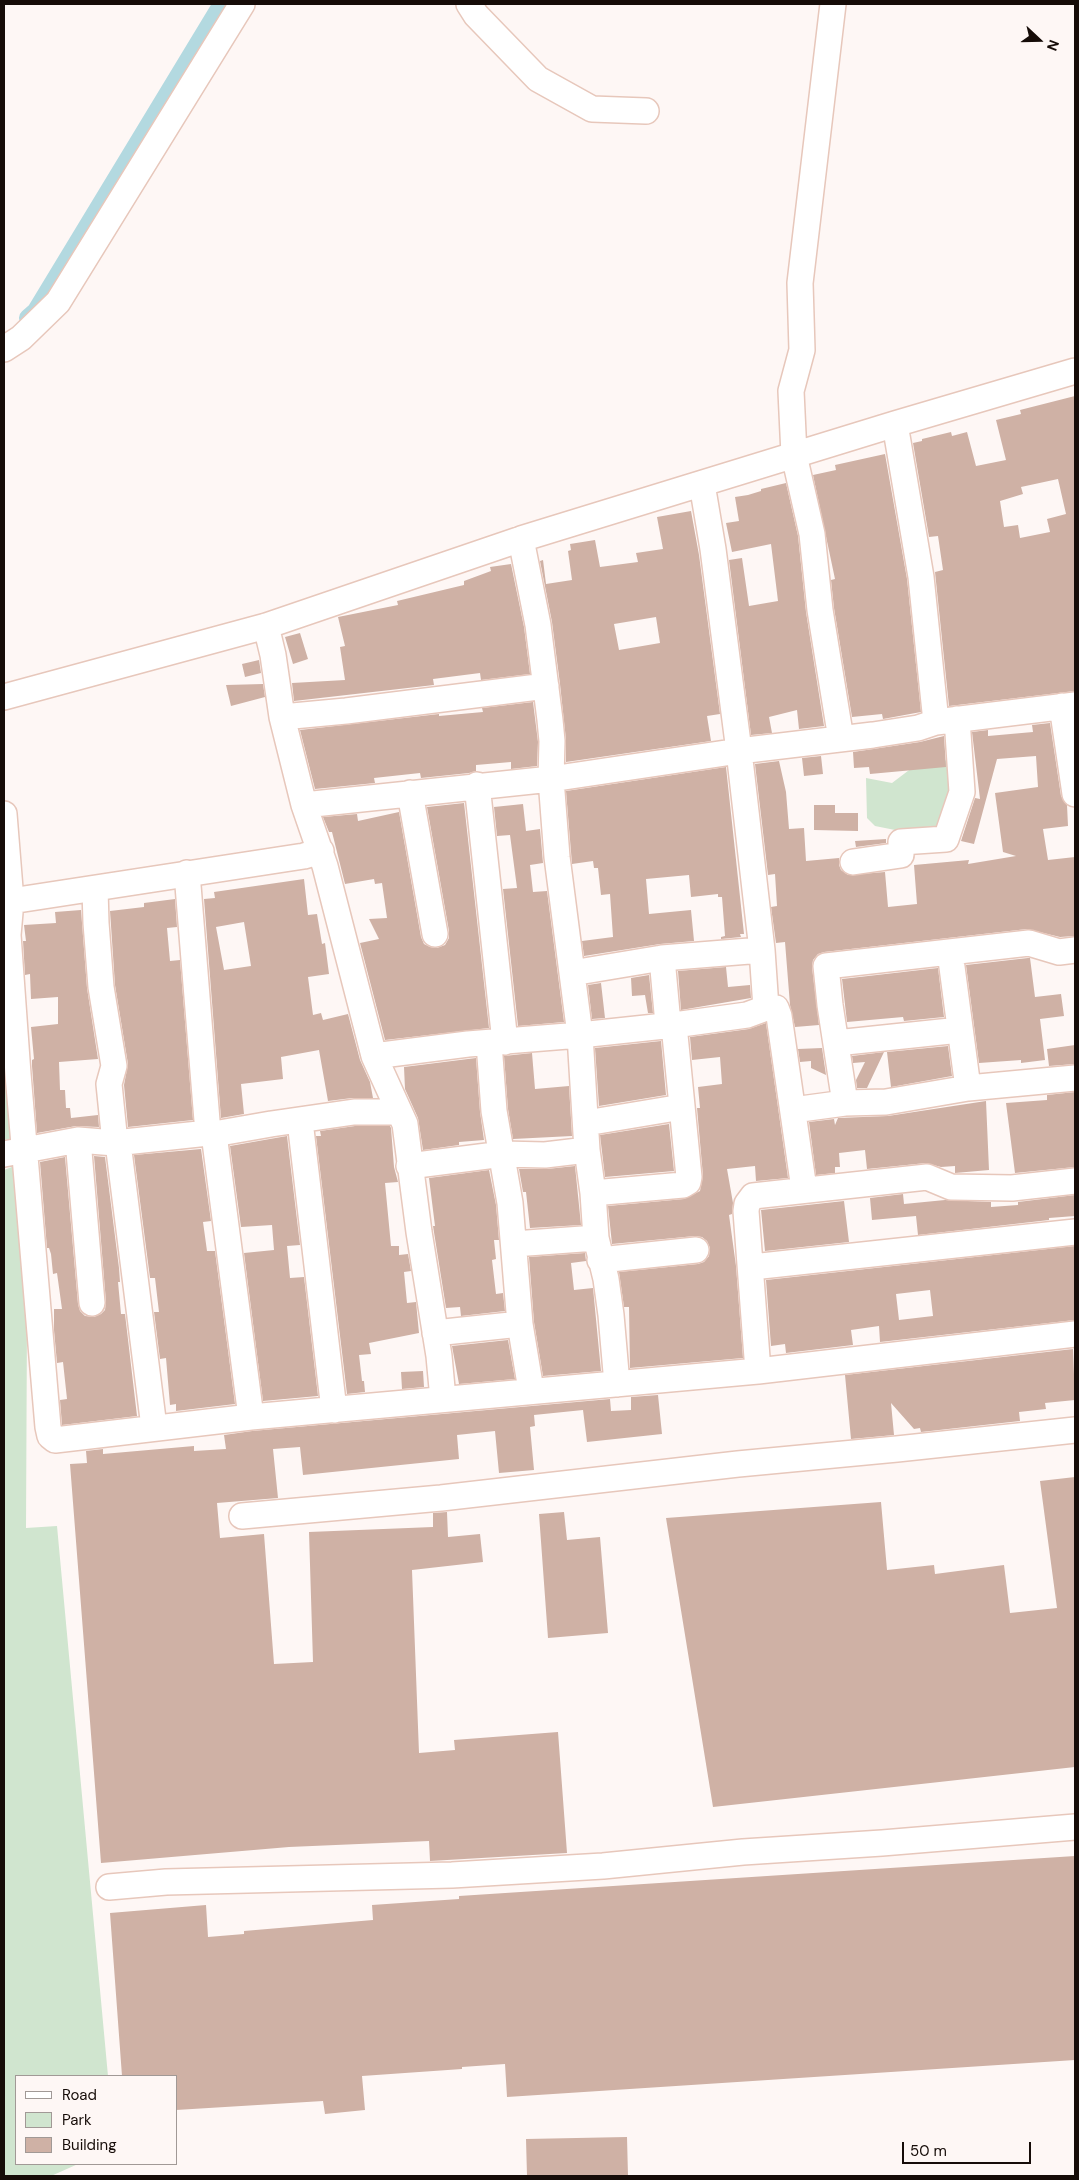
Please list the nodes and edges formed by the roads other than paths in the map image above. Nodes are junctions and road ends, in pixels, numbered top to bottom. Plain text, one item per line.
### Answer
1 (242, 4) edge
2 (469, 4) edge
3 (833, 4) edge
4 (646, 111) dead end
5 (4, 349) edge
6 (1075, 371) edge
7 (895, 424) junction
8 (794, 455) junction
9 (702, 484) junction
10 (521, 539) junction
11 (266, 626) junction
12 (546, 686) junction
13 (4, 697) edge
14 (1068, 706) edge
15 (282, 717) junction
16 (946, 721) junction
17 (841, 739) junction
18 (739, 751) junction
19 (551, 779) junction
20 (477, 785) junction
21 (410, 793) junction
22 (1075, 794) edge
23 (304, 805) junction
24 (4, 815) edge
25 (320, 850) junction
26 (853, 862) dead end
27 (187, 873) junction
28 (95, 889) junction
29 (11, 901) junction
30 (435, 934) dead end
31 (762, 950) junction
32 (1075, 950) edge
33 (950, 952) junction
34 (662, 958) junction
35 (572, 973) junction
36 (766, 1008) junction
37 (671, 1024) junction
38 (960, 1030) junction
39 (580, 1035) junction
40 (497, 1042) junction
41 (836, 1043) junction
42 (374, 1056) junction
43 (11, 1074) edge
44 (1075, 1078) edge
45 (968, 1088) junction
46 (845, 1103) junction
47 (682, 1107) junction
48 (793, 1110) junction
49 (398, 1112) junction
50 (300, 1121) junction
51 (586, 1124) junction
52 (211, 1134) junction
53 (78, 1140) junction
54 (117, 1143) junction
55 (587, 1150) junction
56 (15, 1152) edge
57 (503, 1154) junction
58 (410, 1166) junction
59 (1075, 1181) edge
60 (804, 1189) junction
61 (593, 1193) junction
62 (1075, 1232) edge
63 (514, 1244) junction
64 (598, 1249) junction
65 (696, 1250) dead end
66 (752, 1267) junction
67 (92, 1303) dead end
68 (520, 1324) junction
69 (435, 1333) junction
70 (1075, 1334) edge
71 (758, 1371) junction
72 (617, 1384) junction
73 (531, 1390) junction
74 (443, 1399) junction
75 (334, 1410) junction
76 (251, 1417) junction
77 (154, 1427) junction
78 (1075, 1430) edge
79 (242, 1516) dead end
80 (1075, 1827) edge
81 (109, 1887) dead end

1 - 5 street
2 - 4 street
3 - 8 street
6 - 7 street
7 - 8 street
7 - 16 street
8 - 9 street
8 - 17 street
9 - 10 street
9 - 18 street
10 - 11 street
10 - 12 street
11 - 13 street
11 - 15 street
12 - 15 street
12 - 19 street
14 - 16 street
14 - 22 street
15 - 23 street
16 - 17 street
16 - 26 street
17 - 18 street
18 - 19 street
18 - 31 street
19 - 20 street
19 - 35 street
20 - 21 street
20 - 40 street
21 - 23 street
21 - 30 street
23 - 25 street
24 - 29 street
25 - 27 street
25 - 42 street
27 - 28 street
27 - 52 street
28 - 29 street
28 - 54 street
29 - 43 street
31 - 34 street
31 - 36 street
32 - 33 street
33 - 38 street
33 - 41 street
34 - 35 street
34 - 37 street
35 - 39 street
36 - 37 street
36 - 48 street
37 - 39 street
37 - 47 street
38 - 41 street
38 - 45 street
39 - 40 street
39 - 51 street
40 - 42 street
40 - 57 street
41 - 46 street
42 - 49 street
43 - 56 street
44 - 45 street
45 - 46 street
46 - 48 street
47 - 51 street
47 - 61 street
48 - 60 street
49 - 50 street
49 - 58 street
50 - 52 street
50 - 75 street
51 - 55 street
52 - 54 street
52 - 76 street
53 - 54 street
53 - 56 street
53 - 67 street
54 - 77 street
55 - 57 street
55 - 61 street
56 - 77 street
57 - 58 street
57 - 63 street
58 - 69 street
59 - 60 street
60 - 66 street
61 - 64 street
62 - 66 street
63 - 64 street
63 - 68 street
64 - 65 street
64 - 72 street
66 - 71 street
68 - 69 street
68 - 73 street
69 - 74 street
70 - 71 street
71 - 72 street
72 - 73 street
73 - 74 street
74 - 75 street
75 - 76 street
76 - 77 street
78 - 79 street
80 - 81 street

